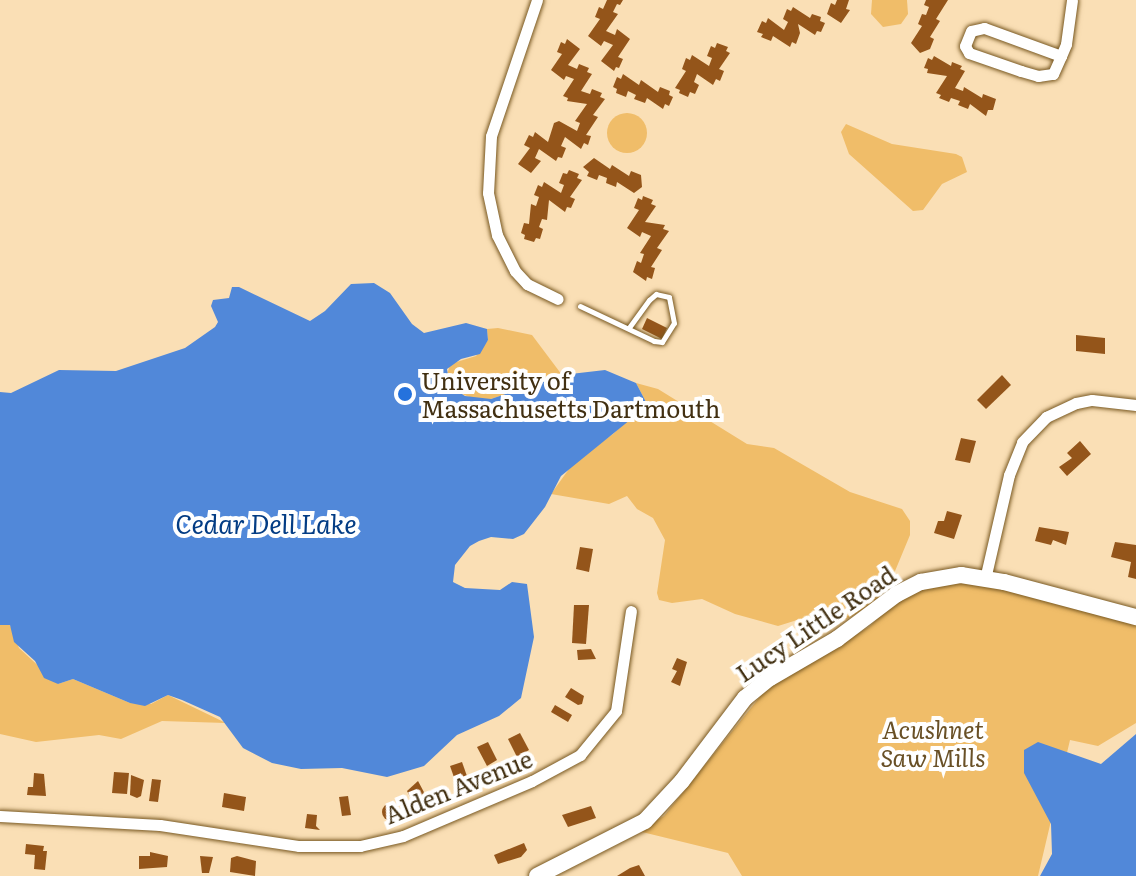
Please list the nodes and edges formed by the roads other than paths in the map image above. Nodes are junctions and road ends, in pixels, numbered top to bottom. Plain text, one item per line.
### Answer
1 (537, 0) edge
2 (1072, 0) edge
3 (1061, 56) junction
4 (558, 299) dead end
5 (580, 306) dead end
6 (629, 328) junction
7 (1136, 405) edge
8 (985, 579) junction
9 (631, 611) dead end
10 (1136, 617) edge
11 (0, 816) edge
12 (537, 876) edge

1 - 4 street
2 - 3 street
3 - 3 street
5 - 6 lane
6 - 6 lane
7 - 8 street
8 - 10 street, Lucy Little Road
8 - 12 street, Lucy Little Road
9 - 11 street, Alden Avenue

